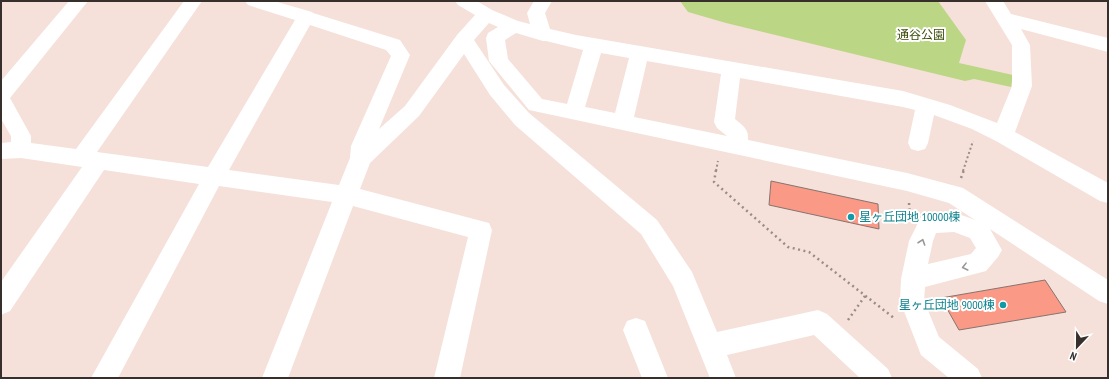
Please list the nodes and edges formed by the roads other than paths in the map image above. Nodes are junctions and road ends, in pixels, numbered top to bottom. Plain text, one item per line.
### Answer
1 (79, 1) edge
2 (193, 1) edge
3 (254, 1) edge
4 (464, 1) edge
5 (543, 1) edge
6 (994, 1) edge
7 (486, 14) junction
8 (306, 16) junction
9 (1005, 20) junction
10 (513, 26) junction
11 (543, 35) junction
12 (464, 40) junction
13 (594, 45) junction
14 (1108, 45) edge
15 (640, 53) junction
16 (731, 69) junction
17 (1, 95) edge
18 (1, 101) edge
19 (926, 105) junction
20 (574, 112) junction
21 (623, 122) junction
22 (1003, 134) junction
23 (918, 143) dead end
24 (737, 146) junction
25 (11, 151) edge
26 (361, 158) junction
27 (90, 159) junction
28 (214, 176) junction
29 (1108, 194) edge
30 (346, 195) junction
31 (913, 279) junction
32 (1108, 293) edge
33 (1, 303) edge
34 (636, 330) dead end
35 (711, 346) junction
36 (720, 377) edge
37 (104, 378) edge
38 (275, 378) edge
39 (447, 378) edge
40 (655, 378) edge
41 (879, 378) edge
42 (969, 378) edge

1 - 17 street
2 - 27 street
3 - 8 street
4 - 7 street
5 - 11 street
6 - 9 street
7 - 10 street
7 - 12 street
8 - 26 street
8 - 28 street
9 - 14 street
9 - 22 street
10 - 11 street
10 - 20 street
11 - 13 street
12 - 26 street
12 - 35 street
13 - 15 street
13 - 20 street
15 - 16 street
15 - 21 street
16 - 19 street
16 - 24 street
18 - 25 street
19 - 22 street
19 - 23 street
20 - 21 street
21 - 24 street
22 - 29 street
24 - 32 street
25 - 27 street
26 - 30 street
27 - 28 street
27 - 33 street
28 - 30 street
28 - 37 street
30 - 38 street
30 - 39 street
31 -> 31 street
31 - 42 street
34 - 40 street
35 - 36 street
35 - 41 street

